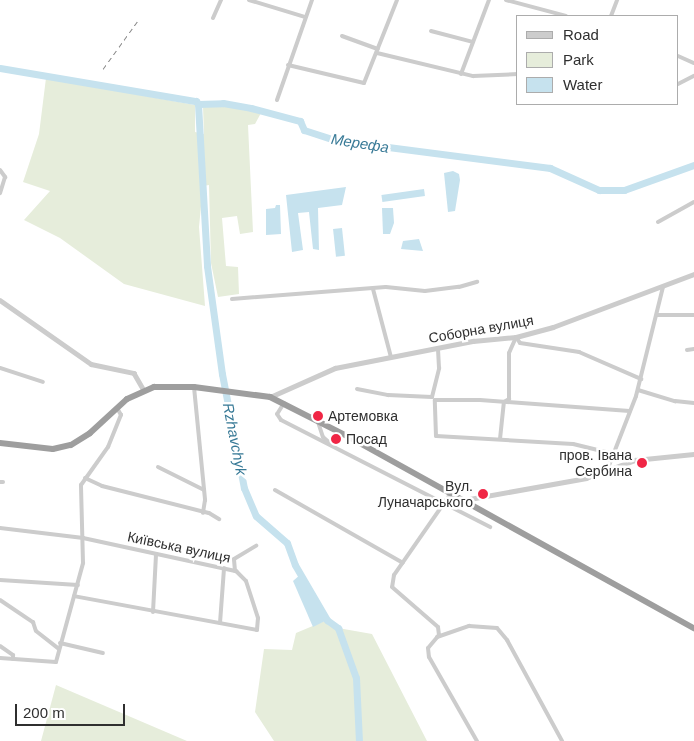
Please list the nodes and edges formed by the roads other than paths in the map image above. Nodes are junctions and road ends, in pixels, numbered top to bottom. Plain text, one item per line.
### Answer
1 (221, 0) edge
2 (249, 0) edge
3 (312, 0) edge
4 (397, 0) edge
5 (489, 0) edge
6 (506, 0) edge
7 (617, 0) edge
8 (562, 15) edge
9 (610, 15) edge
10 (305, 17) junction
11 (213, 18) dead end
12 (431, 31) dead end
13 (342, 36) dead end
14 (473, 42) junction
15 (378, 51) junction
16 (679, 56) edge
17 (694, 63) edge
18 (288, 66) junction
19 (460, 74) junction
20 (516, 74) edge
21 (694, 76) edge
22 (679, 84) edge
23 (277, 100) dead end
24 (0, 170) edge
25 (0, 193) edge
26 (694, 202) edge
27 (658, 222) dead end
28 (694, 274) edge
29 (477, 282) dead end
30 (664, 288) junction
31 (373, 289) junction
32 (232, 299) dead end
33 (0, 300) edge
34 (657, 315) junction
35 (694, 315) edge
36 (516, 337) junction
37 (438, 348) junction
38 (694, 349) edge
39 (687, 350) dead end
40 (391, 357) junction
41 (0, 368) edge
42 (640, 378) junction
43 (43, 382) dead end
44 (194, 387) junction
45 (357, 389) dead end
46 (144, 390) junction
47 (638, 390) junction
48 (270, 397) junction
49 (434, 399) junction
50 (504, 402) junction
51 (284, 403) junction
52 (694, 403) edge
53 (117, 408) junction
54 (630, 411) junction
55 (318, 420) junction
56 (500, 439) junction
57 (0, 443) edge
58 (334, 446) junction
59 (614, 454) junction
60 (694, 454) edge
61 (158, 467) dead end
62 (608, 468) junction
63 (85, 478) junction
64 (204, 490) junction
65 (275, 490) dead end
66 (451, 494) junction
67 (462, 500) junction
68 (444, 502) junction
69 (203, 513) junction
70 (219, 519) dead end
71 (490, 526) dead end
72 (0, 528) edge
73 (83, 538) junction
74 (256, 546) dead end
75 (156, 554) junction
76 (403, 562) junction
77 (224, 568) junction
78 (235, 571) junction
79 (0, 580) edge
80 (78, 585) junction
81 (74, 596) junction
82 (0, 600) edge
83 (153, 612) junction
84 (220, 623) junction
85 (694, 628) edge
86 (440, 631) junction
87 (446, 636) junction
88 (437, 637) junction
89 (60, 643) junction
90 (0, 646) edge
91 (59, 649) junction
92 (103, 653) dead end
93 (0, 658) edge
94 (13, 658) junction
95 (477, 741) edge
96 (562, 741) edge

1 - 11 street
2 - 10 street
3 - 10 street
4 - 15 street
5 - 14 street
6 - 8 street
7 - 9 street
10 - 18 street
12 - 14 street
13 - 15 street
14 - 19 street
15 - 18 street
15 - 19 street
16 - 17 street
18 - 23 street
19 - 20 street
21 - 22 street
24 - 25 street
26 - 27 street
28 - 30 street, Соборна вулиця
29 - 31 street
30 - 34 street
30 - 36 street, Соборна вулиця
31 - 32 street
31 - 40 street
33 - 46 street
34 - 35 street
34 - 42 street
36 - 37 street, Соборна вулиця
36 - 42 street
36 - 50 street
37 - 40 street, Соборна вулиця
37 - 49 street
38 - 39 street
40 - 48 street, Соборна вулиця
41 - 43 street
42 - 47 street
44 - 46 highway
44 - 48 highway
44 - 64 street
45 - 49 street
46 - 53 highway
47 - 52 street
47 - 54 street
48 - 51 highway
49 - 50 street
49 - 56 street
50 - 54 street
50 - 56 street
51 - 55 highway
51 - 58 street
53 - 57 highway
53 - 63 street
54 - 59 street
55 - 58 street
55 - 66 highway
56 - 59 street
58 - 68 street
59 - 62 street
60 - 62 street
61 - 64 street
62 - 67 street
63 - 69 street
63 - 73 street
64 - 69 street
65 - 76 street
66 - 67 highway
66 - 68 street
67 - 85 highway
68 - 71 street
68 - 76 street
69 - 70 street
72 - 73 street, Київська вулиця
73 - 75 street, Київська вулиця
73 - 80 street
74 - 78 street
75 - 77 street, Київська вулиця
75 - 83 street
76 - 86 street
77 - 78 street, Київська вулиця
77 - 84 street
78 - 84 street, Київська вулиця
79 - 80 street
80 - 81 street
81 - 83 street
81 - 89 street
82 - 91 street
83 - 84 street
86 - 87 street
86 - 88 street
87 - 88 street
87 - 96 street
88 - 95 street
89 - 91 street
89 - 92 street
90 - 94 street
91 - 94 street
93 - 94 street

